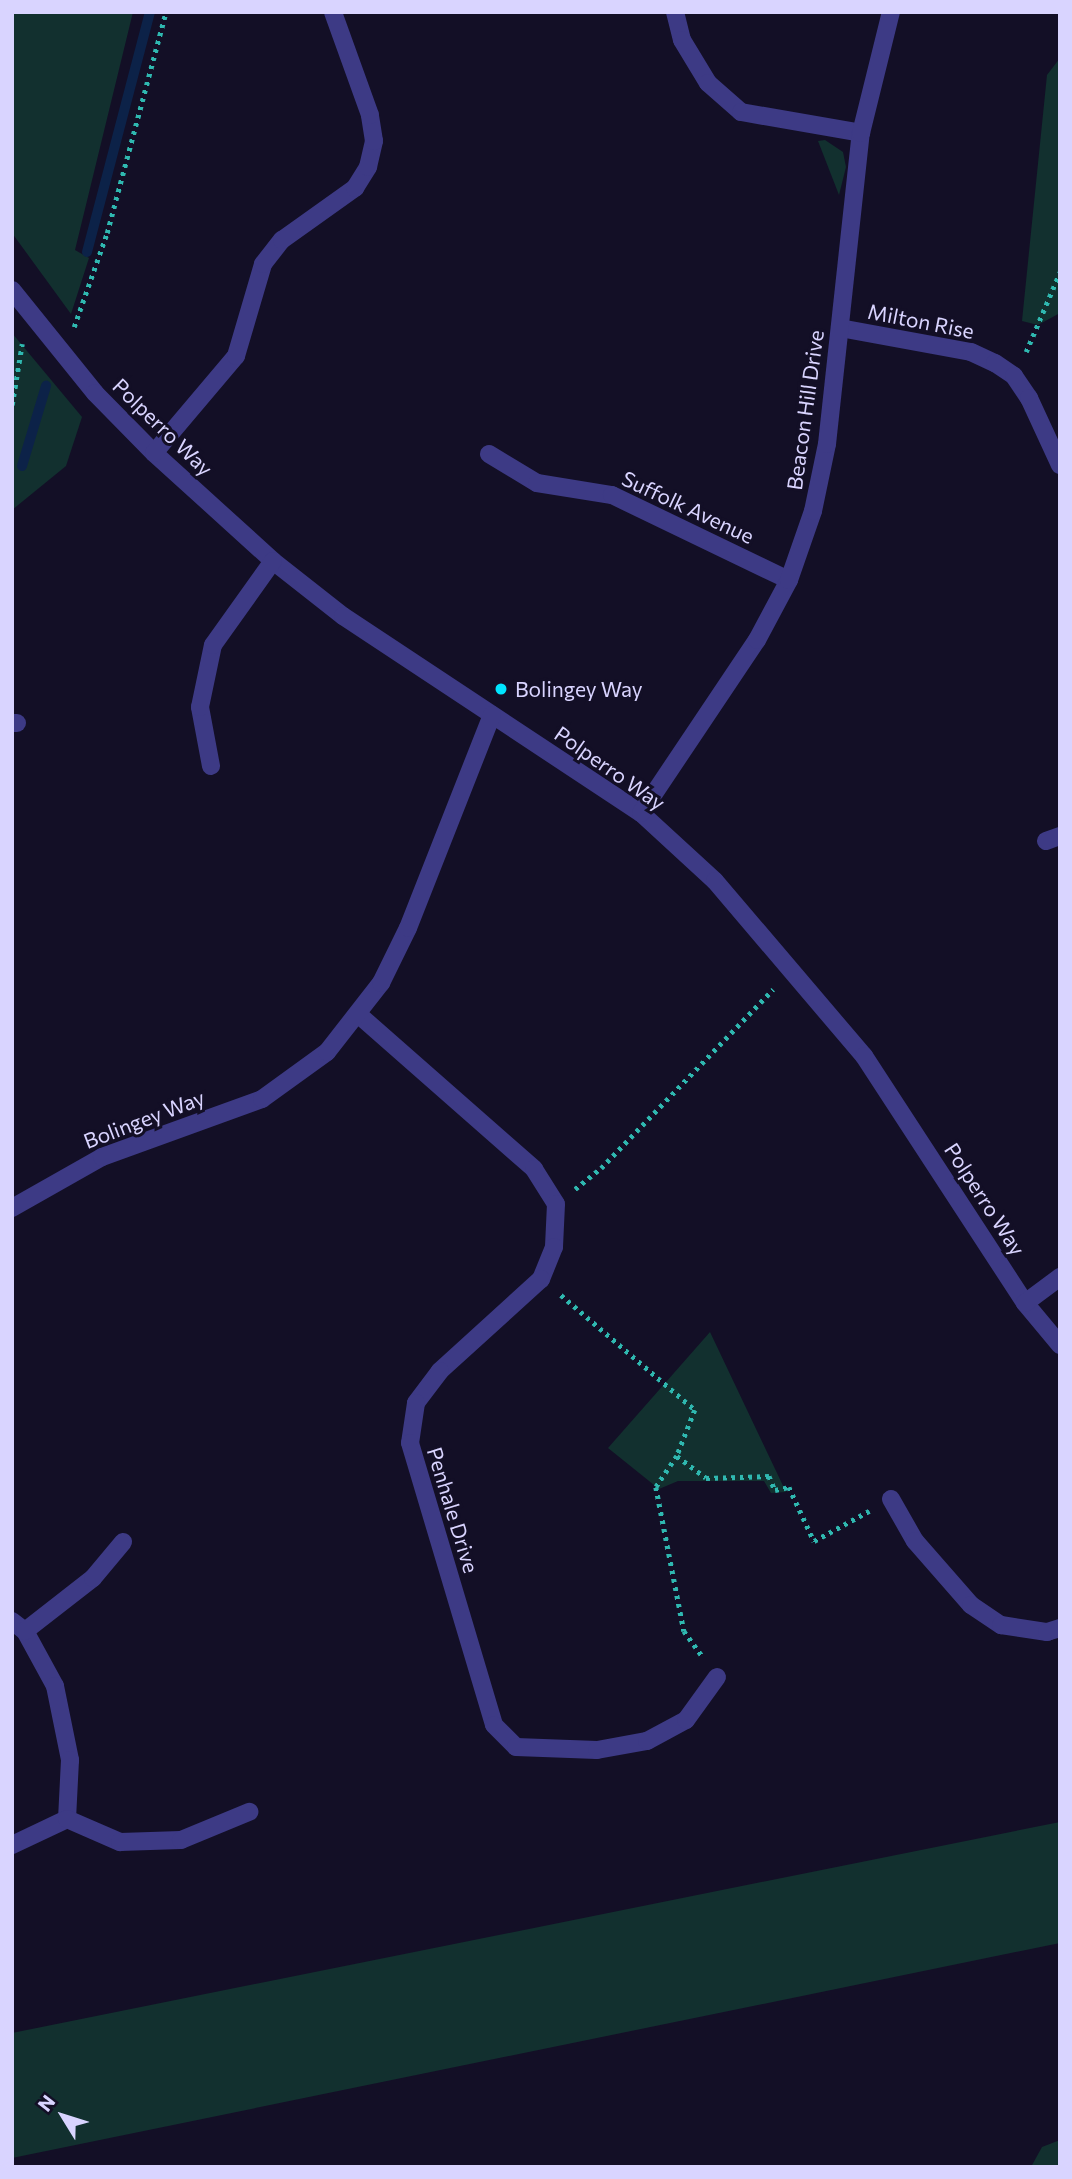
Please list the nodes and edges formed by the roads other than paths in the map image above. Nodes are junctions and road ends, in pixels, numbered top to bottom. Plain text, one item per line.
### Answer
1 (333, 12) edge
2 (675, 12) edge
3 (891, 12) edge
4 (861, 133) junction
5 (12, 290) edge
6 (840, 328) junction
7 (154, 453) junction
8 (489, 454) dead end
9 (1060, 465) edge
10 (273, 561) junction
11 (789, 580) junction
12 (492, 715) junction
13 (211, 766) dead end
14 (642, 813) junction
15 (359, 1015) junction
16 (12, 1208) edge
17 (1060, 1277) edge
18 (1025, 1303) junction
19 (1060, 1345) edge
20 (891, 1499) road end
21 (123, 1542) dead end
22 (19, 1626) edge
23 (1060, 1628) edge
24 (717, 1677) road end
25 (249, 1812) dead end
26 (67, 1819) junction
27 (12, 1845) edge

1 - 7 street
2 - 4 street
3 - 4 street, Beacon Hill Drive
4 - 6 street, Beacon Hill Drive
5 - 7 street, Polperro Way
6 - 9 street, Milton Rise
6 - 11 street, Beacon Hill Drive
7 - 10 street, Polperro Way
8 - 11 street, Suffolk Avenue
10 - 12 street, Polperro Way
10 - 13 street
11 - 14 street, Beacon Hill Drive
12 - 14 street, Polperro Way
12 - 15 street, Bolingey Way
14 - 18 street, Polperro Way
15 - 16 street, Bolingey Way
15 - 24 street, Penhale Drive
17 - 18 street
18 - 19 street, Polperro Way
20 - 23 street
21 - 22 street
22 - 26 street
25 - 26 street
26 - 27 street

